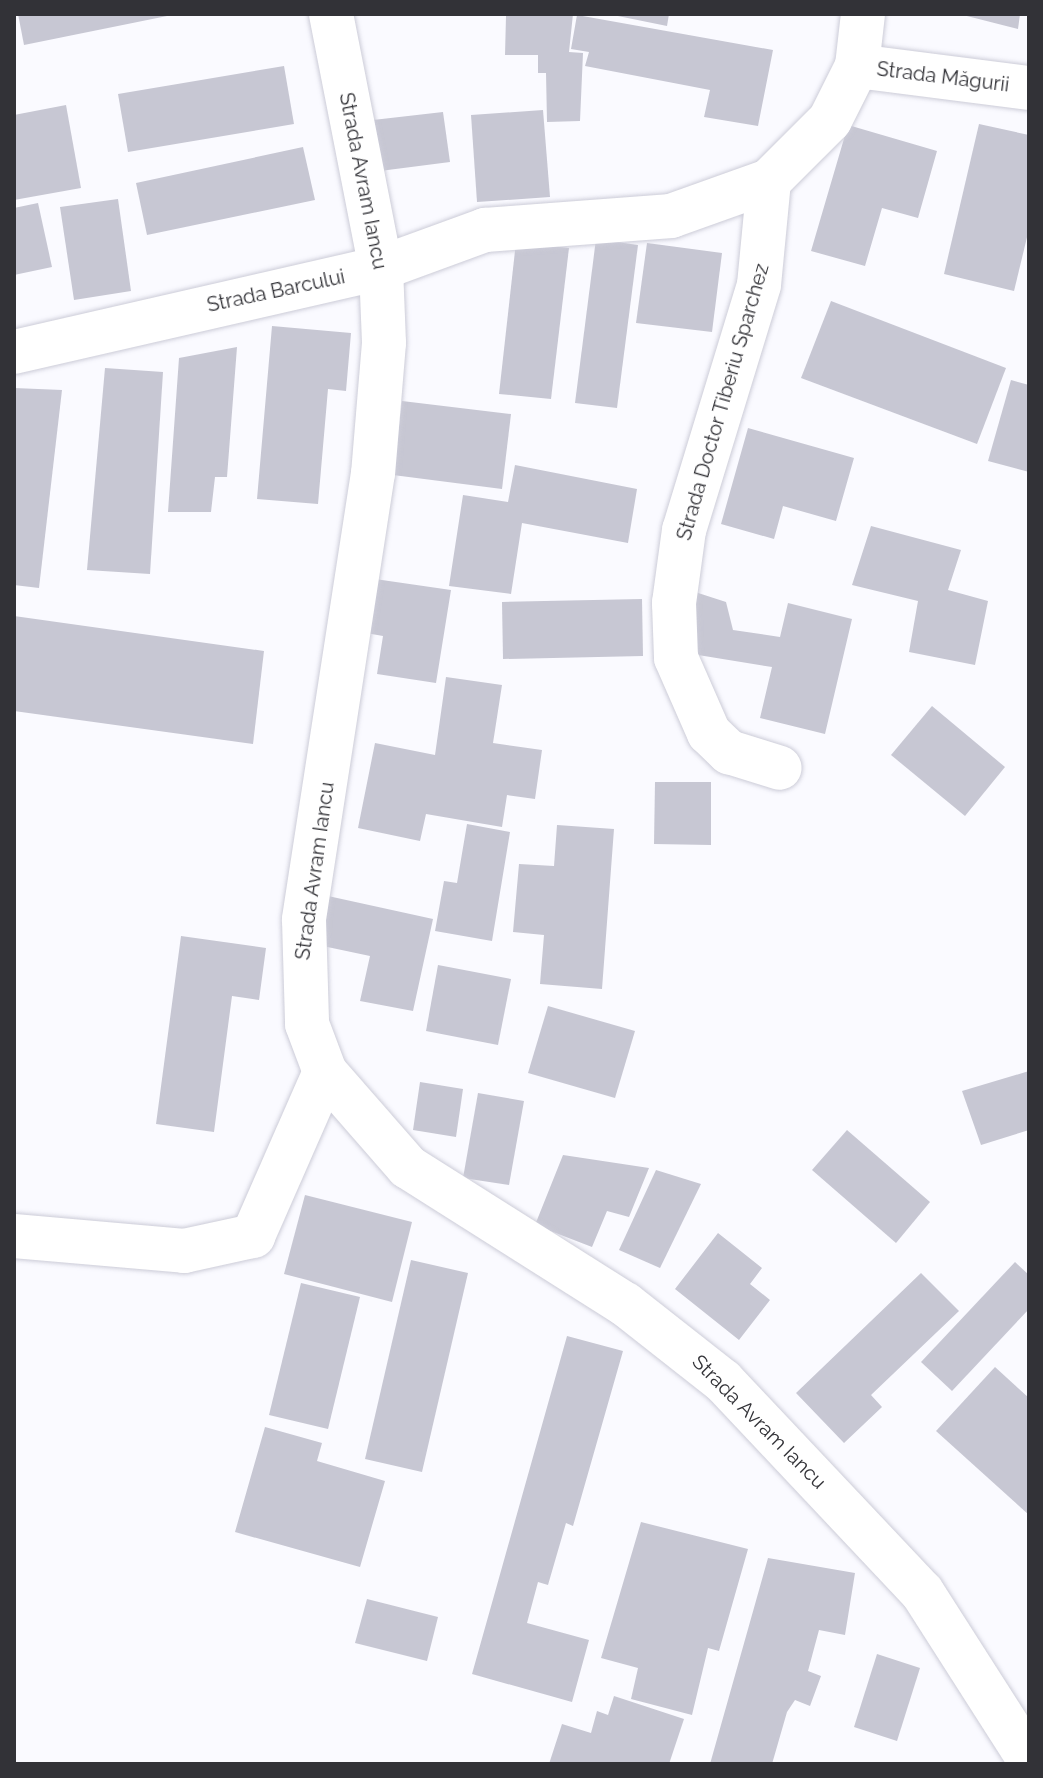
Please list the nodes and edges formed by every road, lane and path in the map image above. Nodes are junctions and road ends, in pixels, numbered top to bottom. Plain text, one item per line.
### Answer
1 (331, 14) edge
2 (863, 14) edge
3 (857, 66) junction
4 (1029, 88) edge
5 (769, 181) junction
6 (381, 268) junction
7 (14, 352) edge
8 (780, 768) dead end
9 (325, 1072) junction
10 (14, 1236) edge
11 (1029, 1759) edge

1 - 6 main road, Strada Avram Iancu
2 - 3 main road
3 - 4 main road, Strada Măgurii
3 - 5 main road
5 - 6 main road, Strada Barcului
5 - 8 main road, Strada Doctor Tiberiu Sparchez
6 - 7 main road, Strada Barcului
6 - 9 main road, Strada Avram Iancu
9 - 10 main road
9 - 11 main road, Strada Avram Iancu

